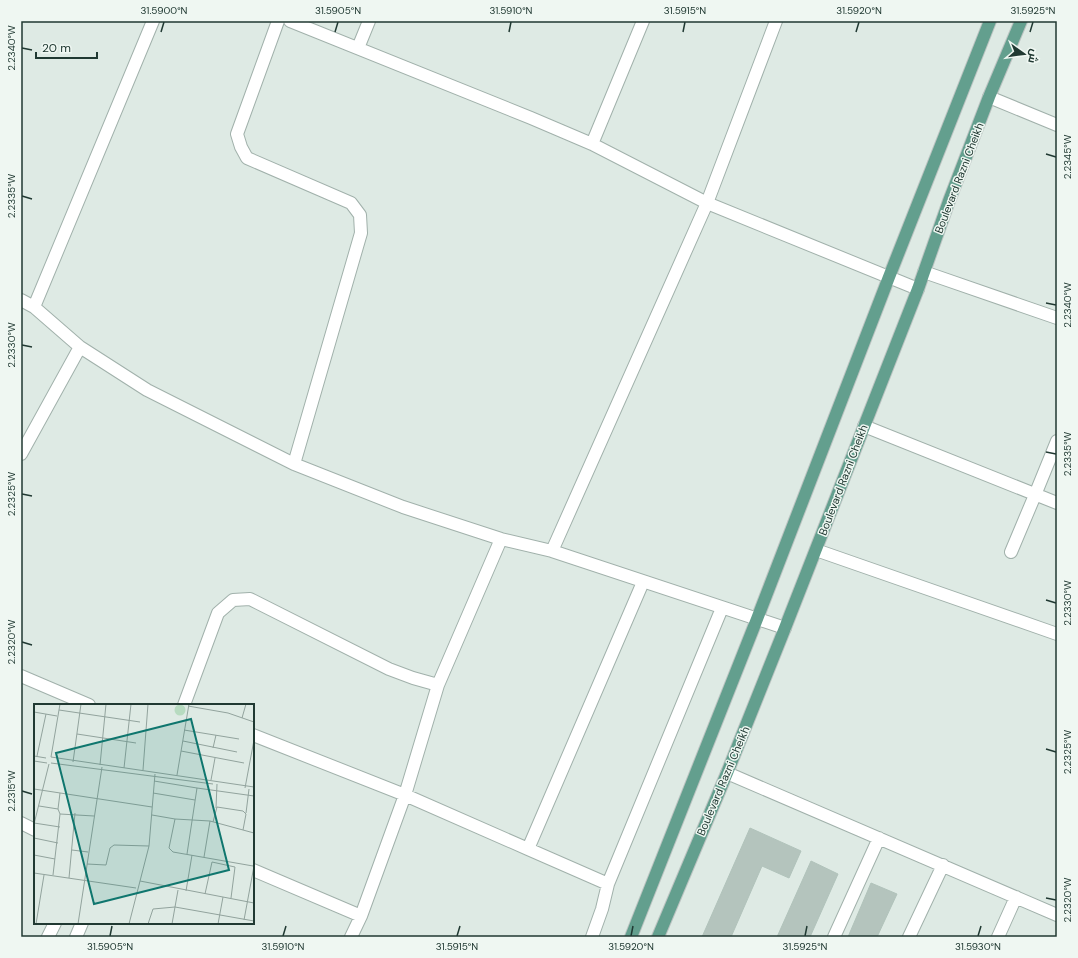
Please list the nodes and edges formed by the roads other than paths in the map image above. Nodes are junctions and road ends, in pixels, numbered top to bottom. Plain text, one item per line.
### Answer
1 (153, 21) edge
2 (278, 21) edge
3 (290, 21) edge
4 (369, 21) edge
5 (642, 21) edge
6 (776, 21) edge
7 (990, 21) edge
8 (1021, 21) edge
9 (358, 48) junction
10 (990, 97) junction
11 (1057, 125) edge
12 (592, 144) junction
13 (707, 203) junction
14 (924, 272) junction
15 (889, 277) junction
16 (918, 289) junction
17 (21, 300) edge
18 (34, 307) junction
19 (1057, 318) edge
20 (80, 347) junction
21 (864, 426) junction
22 (1057, 441) edge
23 (21, 454) edge
24 (294, 464) junction
25 (1035, 495) junction
26 (1057, 504) edge
27 (501, 539) junction
28 (816, 550) junction
29 (552, 551) junction
30 (1011, 552) dead end
31 (643, 582) junction
32 (722, 608) junction
33 (757, 619) junction
34 (785, 628) junction
35 (1057, 634) edge
36 (21, 676) edge
37 (438, 685) junction
38 (87, 704) edge
39 (184, 704) edge
40 (254, 735) edge
41 (727, 772) junction
42 (406, 795) junction
43 (21, 823) edge
44 (34, 830) edge
45 (879, 838) junction
46 (528, 850) junction
47 (943, 865) junction
48 (254, 870) edge
49 (608, 884) junction
50 (1016, 897) junction
51 (1057, 915) edge
52 (361, 916) junction
53 (54, 924) edge
54 (82, 924) edge
55 (48, 937) edge
56 (76, 937) edge
57 (352, 937) edge
58 (592, 937) edge
59 (631, 937) edge
60 (658, 937) edge
61 (834, 937) edge
62 (909, 937) edge
63 (998, 937) edge

1 - 18 street
2 - 24 street
3 - 9 street
4 - 9 street
5 - 12 street
6 - 13 street
7 - 15 main road
8 - 10 main road, Boulevard Razni Cheikh
9 - 12 street
10 - 11 street
10 - 14 main road, Boulevard Razni Cheikh
12 - 13 street
13 - 15 street
13 - 29 street
14 - 16 main road, Boulevard Razni Cheikh
14 - 19 street
15 - 16 street
15 - 33 main road
16 - 21 main road, Boulevard Razni Cheikh
17 - 18 street
18 - 20 street
20 - 23 street
20 - 24 street
21 - 25 street
21 - 28 main road, Boulevard Razni Cheikh
22 - 25 street
24 - 27 street
25 - 26 street
25 - 30 street
27 - 29 street
27 - 37 street
28 - 34 main road, Boulevard Razni Cheikh
28 - 35 street
29 - 31 street
31 - 32 street
31 - 46 street
32 - 33 street
32 - 49 street
33 - 34 street
33 - 59 main road
34 - 41 main road, Boulevard Razni Cheikh
36 - 38 street
37 - 39 street
37 - 42 street
40 - 42 street
41 - 45 street
41 - 60 main road, Boulevard Razni Cheikh
42 - 46 street
42 - 52 street
43 - 44 street
45 - 47 street
45 - 61 street
46 - 49 street
47 - 50 street
47 - 62 street
48 - 52 street
49 - 58 street
50 - 51 street
50 - 63 street
52 - 57 street
53 - 55 street
54 - 56 street

